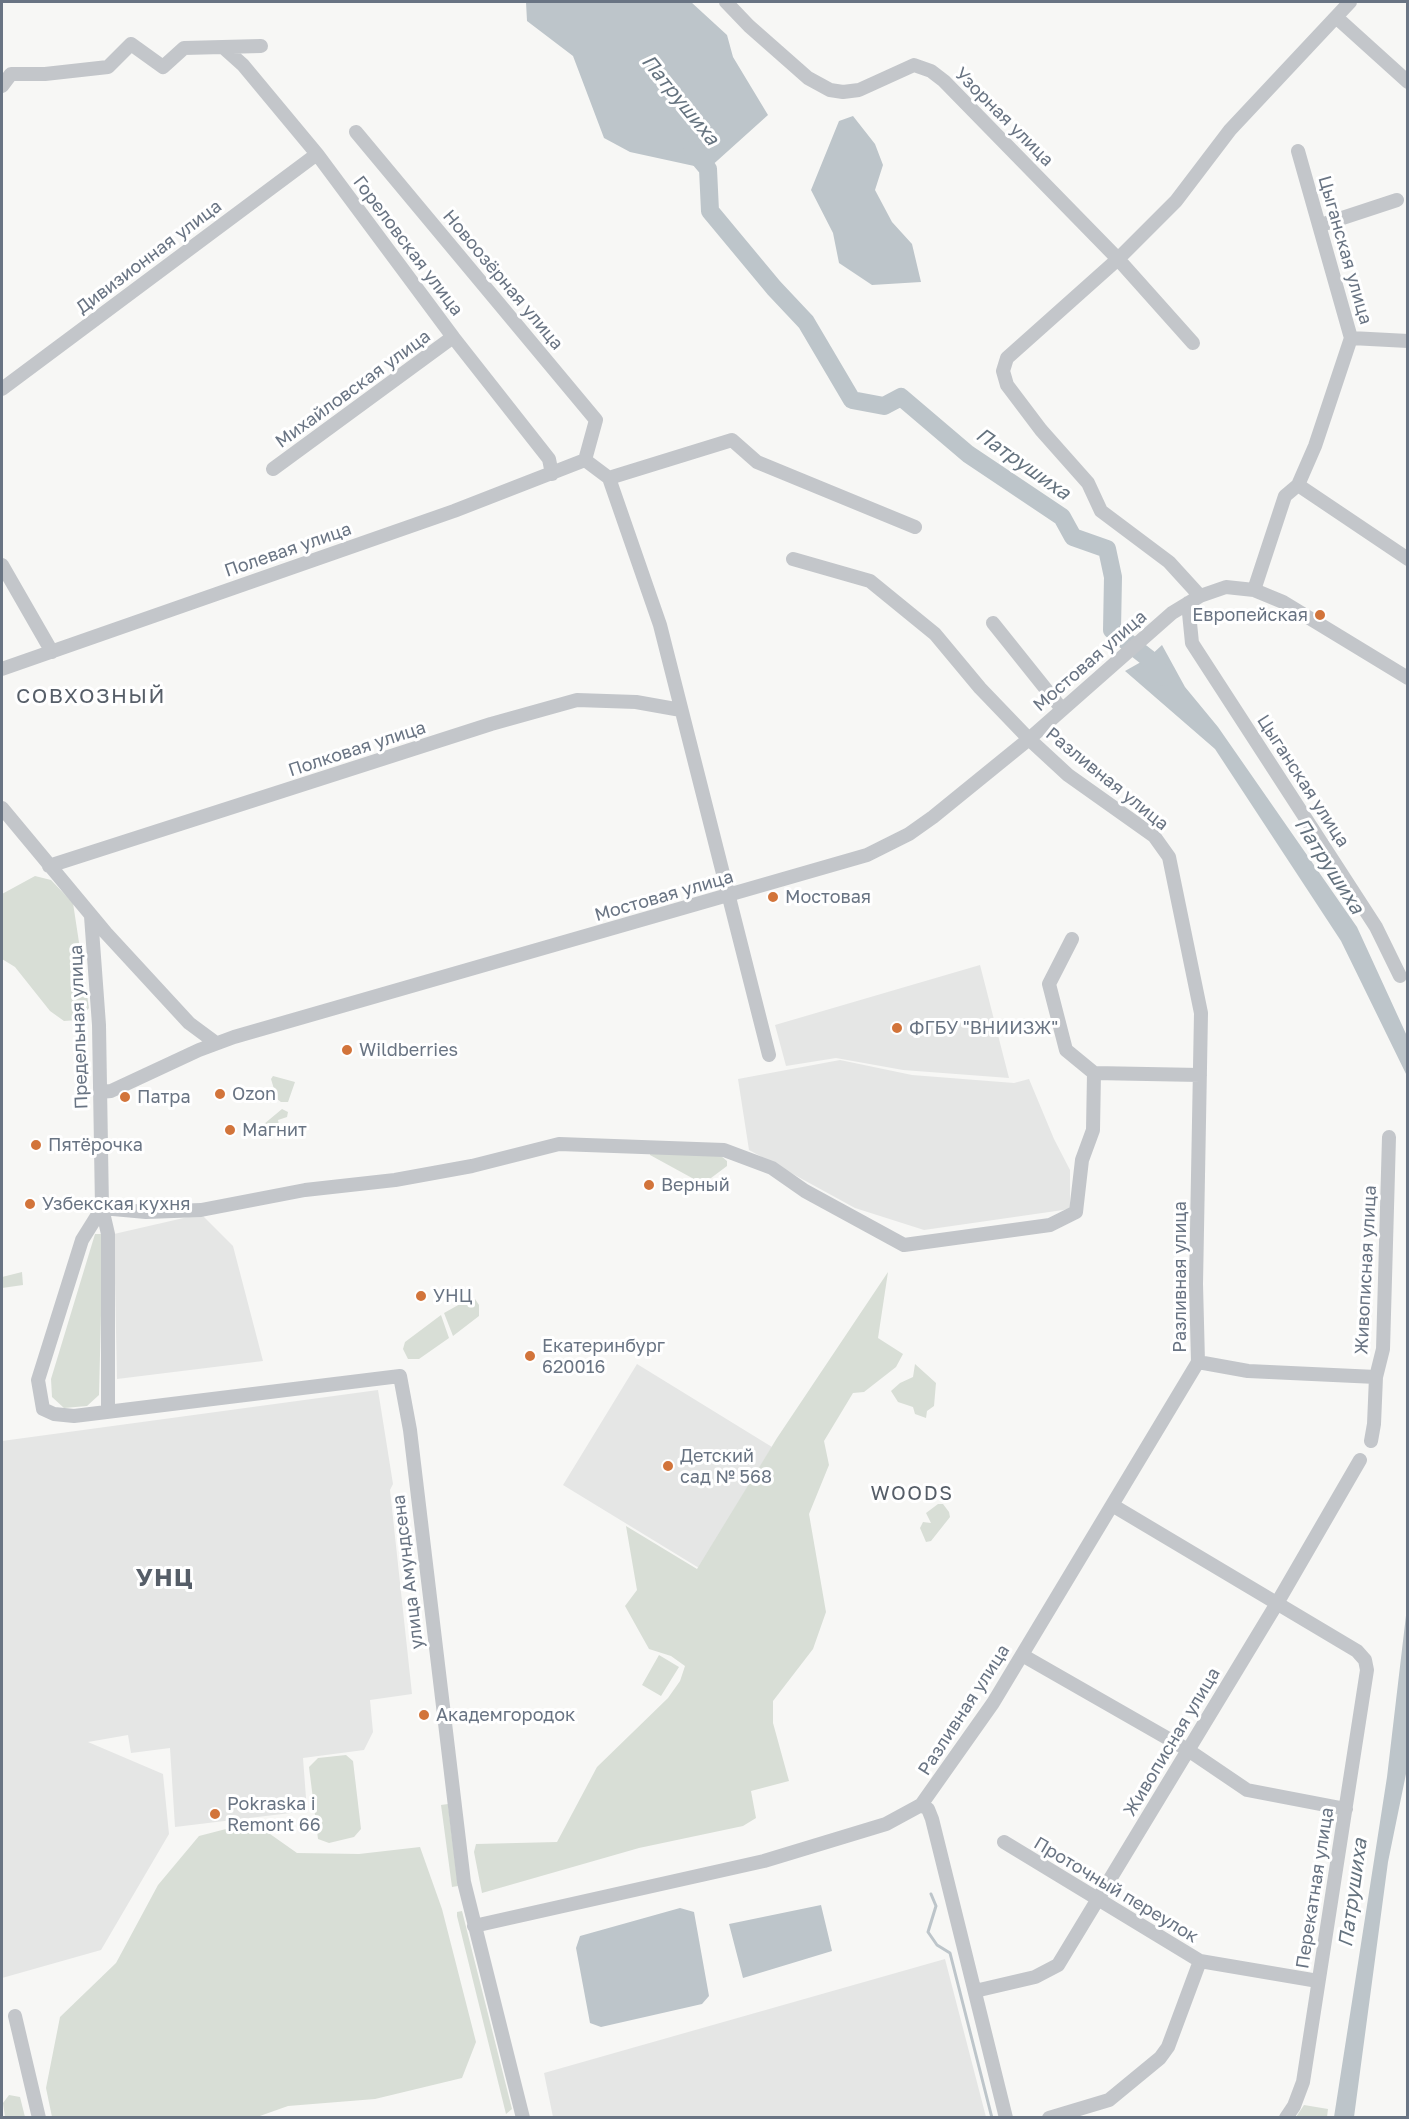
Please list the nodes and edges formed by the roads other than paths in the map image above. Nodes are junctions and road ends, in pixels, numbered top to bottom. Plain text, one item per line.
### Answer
1 (726, 2) edge
2 (1350, 2) edge
3 (1336, 17) junction
4 (261, 46) dead end
5 (224, 48) junction
6 (1407, 82) edge
7 (2, 86) edge
8 (356, 132) dead end
9 (1298, 152) dead end
10 (317, 154) junction
11 (1397, 200) dead end
12 (1321, 225) junction
13 (1118, 259) junction
14 (453, 337) junction
15 (1351, 338) junction
16 (1407, 341) edge
17 (1193, 343) dead end
18 (2, 389) edge
19 (585, 460) junction
20 (273, 469) dead end
21 (552, 474) junction
22 (609, 478) junction
23 (1299, 485) junction
24 (915, 527) dead end
25 (793, 559) dead end
26 (1407, 559) edge
27 (2, 565) edge
28 (1254, 590) junction
29 (1194, 599) junction
30 (993, 623) dead end
31 (52, 652) junction
32 (2, 669) edge
33 (1407, 678) edge
34 (1061, 708) junction
35 (681, 710) junction
36 (1029, 739) junction
37 (2, 808) edge
38 (49, 866) junction
39 (730, 895) junction
40 (91, 916) junction
41 (1072, 939) dead end
42 (1400, 976) dead end
43 (216, 1043) junction
44 (769, 1055) dead end
45 (1094, 1073) junction
46 (1200, 1075) junction
47 (100, 1092) junction
48 (1389, 1137) dead end
49 (102, 1208) junction
50 (1198, 1362) junction
51 (1376, 1377) junction
52 (108, 1412) junction
53 (1371, 1441) dead end
54 (1360, 1460) dead end
55 (1112, 1505) junction
56 (1276, 1605) junction
57 (1022, 1654) junction
58 (1188, 1750) junction
59 (921, 1805) junction
60 (1346, 1809) junction
61 (1004, 1842) dead end
62 (1097, 1899) junction
63 (474, 1926) junction
64 (1200, 1961) junction
65 (1318, 1982) junction
66 (975, 1991) junction
67 (15, 2016) dead end
68 (39, 2118) edge
69 (523, 2118) edge
70 (1006, 2118) edge
71 (1049, 2118) edge
72 (1286, 2118) edge

1 - 13 street, Узорная улица
2 - 3 street
3 - 6 street
3 - 13 street
4 - 5 street
5 - 7 street
5 - 10 street, Гореловская улица
8 - 19 street, Новоозёрная улица
9 - 12 street, Цыганская улица
10 - 14 street, Гореловская улица
10 - 18 street, Дивизионная улица
11 - 12 street
12 - 15 street, Цыганская улица
13 - 17 street, Узорная улица
13 - 29 street
14 - 20 street, Михайловская улица
14 - 21 street, Гореловская улица
15 - 16 street
15 - 23 street, Цыганская улица
19 - 21 street, Полевая улица
19 - 22 street
21 - 31 street, Полевая улица
22 - 24 street
22 - 35 street
23 - 26 street
23 - 28 street, Цыганская улица
25 - 36 street, Разливная улица
27 - 31 street
28 - 29 street, Мостовая улица
28 - 33 street, Мостовая улица
29 - 34 street, Мостовая улица
29 - 42 street, Цыганская улица
30 - 34 street
31 - 32 street, Полевая улица
34 - 36 street, Мостовая улица
35 - 38 street, Полковая улица
35 - 39 street
36 - 39 street, Мостовая улица
36 - 46 street, Разливная улица
37 - 38 street, Предельная улица
38 - 40 street, Предельная улица
39 - 43 street, Мостовая улица
39 - 44 street
40 - 43 street, Предельная улица
40 - 47 street, Предельная улица
41 - 45 street
43 - 47 street, Мостовая улица
45 - 46 street
45 - 49 street
46 - 50 street, Разливная улица
47 - 49 street, Предельная улица
48 - 51 street, Живописная улица
49 - 52 street, Предельная улица
49 - 52 street, улица Амундсена
50 - 51 street
50 - 55 street, Разливная улица
51 - 53 street, Живописная улица
52 - 63 street, улица Амундсена
54 - 56 street, Живописная улица
55 - 56 street
55 - 57 street, Разливная улица
56 - 58 street, Живописная улица
56 - 60 street, Перекатная улица
57 - 58 street
57 - 59 street, Разливная улица
58 - 60 street
58 - 62 street, Живописная улица
59 - 63 street, Разливная улица
59 - 66 street
60 - 65 street, Перекатная улица
61 - 62 street, Проточный переулок
62 - 64 street, Проточный переулок
62 - 66 street, Живописная улица
63 - 69 street, улица Амундсена
64 - 65 street, Проточный переулок
64 - 71 street
65 - 72 street, Перекатная улица
66 - 70 street
67 - 68 street

